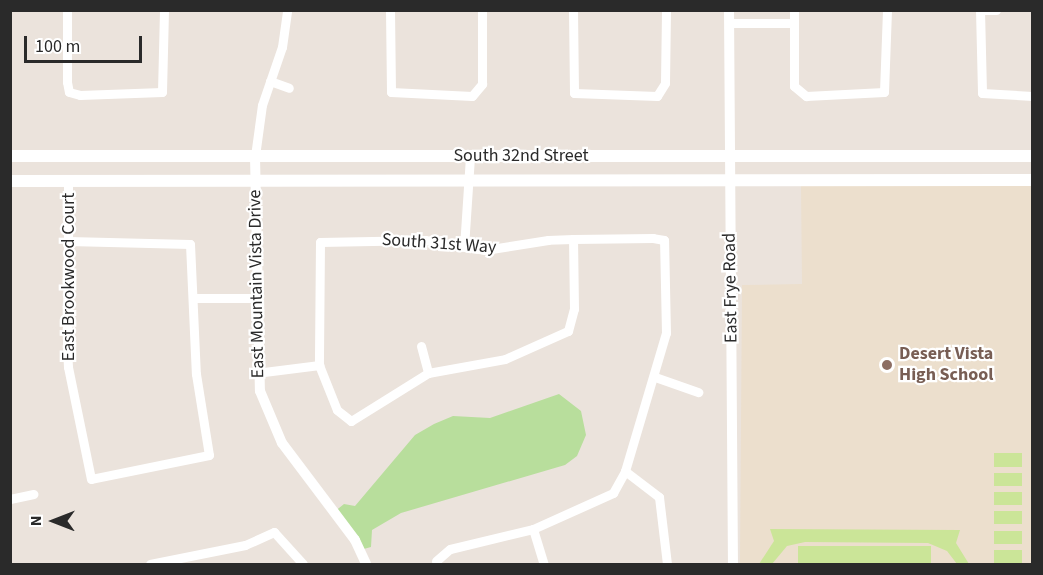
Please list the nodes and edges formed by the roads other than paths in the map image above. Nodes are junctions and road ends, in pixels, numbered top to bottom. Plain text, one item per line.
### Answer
1 (67, 10) edge
2 (164, 10) edge
3 (287, 10) edge
4 (390, 10) edge
5 (482, 10) edge
6 (573, 10) edge
7 (666, 10) edge
8 (729, 10) edge
9 (794, 10) edge
10 (887, 10) edge
11 (982, 10) edge
12 (996, 10) edge
13 (729, 23) junction
14 (794, 23) junction
15 (270, 81) junction
16 (289, 87) dead end
17 (1032, 96) edge
18 (10, 156) edge
19 (255, 156) junction
20 (470, 156) junction
21 (729, 156) junction
22 (1032, 156) edge
23 (469, 180) junction
24 (730, 180) junction
25 (1032, 180) edge
26 (10, 181) edge
27 (68, 181) junction
28 (255, 181) junction
29 (573, 238) junction
30 (68, 241) junction
31 (464, 247) junction
32 (195, 298) junction
33 (255, 298) junction
34 (421, 346) dead end
35 (319, 365) junction
36 (256, 373) junction
37 (429, 373) junction
38 (655, 377) junction
39 (698, 392) dead end
40 (625, 471) junction
41 (33, 494) dead end
42 (10, 499) edge
43 (533, 529) junction
44 (202, 554) junction
45 (436, 561) dead end
46 (150, 564) edge
47 (204, 564) edge
48 (303, 564) edge
49 (366, 564) edge
50 (544, 564) edge
51 (667, 564) edge
52 (732, 564) edge

1 - 2 street
3 - 15 street, East Mountain Vista Drive
4 - 5 street
6 - 7 street
8 - 13 street, East Frye Road
9 - 14 street
10 - 14 street
11 - 12 street
11 - 17 street
13 - 14 street
13 - 21 street, East Frye Road
15 - 16 street
15 - 19 street, East Mountain Vista Drive
18 - 19 main road, South 32nd Street
19 - 20 main road, South 32nd Street
19 - 28 street, East Mountain Vista Drive
20 - 21 main road, South 32nd Street
20 - 23 street
21 - 22 main road, South 32nd Street
21 - 24 street, East Frye Road
23 - 24 main road, South 32nd Street
23 - 28 main road, South 32nd Street
23 - 31 street
24 - 25 main road, South 32nd Street
24 - 52 street, East Frye Road
26 - 27 main road, South 32nd Street
27 - 28 main road, South 32nd Street
27 - 30 street, East Brookwood Court
28 - 33 street, East Mountain Vista Drive
29 - 31 street, South 31st Way
29 - 37 street
29 - 38 street, South 31st Way
30 - 32 street
30 - 32 street, East Brookwood Court
31 - 35 street, South 31st Way
32 - 33 street
33 - 36 street, East Mountain Vista Drive
34 - 37 street
35 - 36 street
35 - 37 street
36 - 49 street, East Mountain Vista Drive
38 - 39 street
38 - 40 street
40 - 43 street
40 - 51 street
41 - 42 street
43 - 45 street
43 - 50 street
44 - 46 street
44 - 47 street
44 - 48 street

